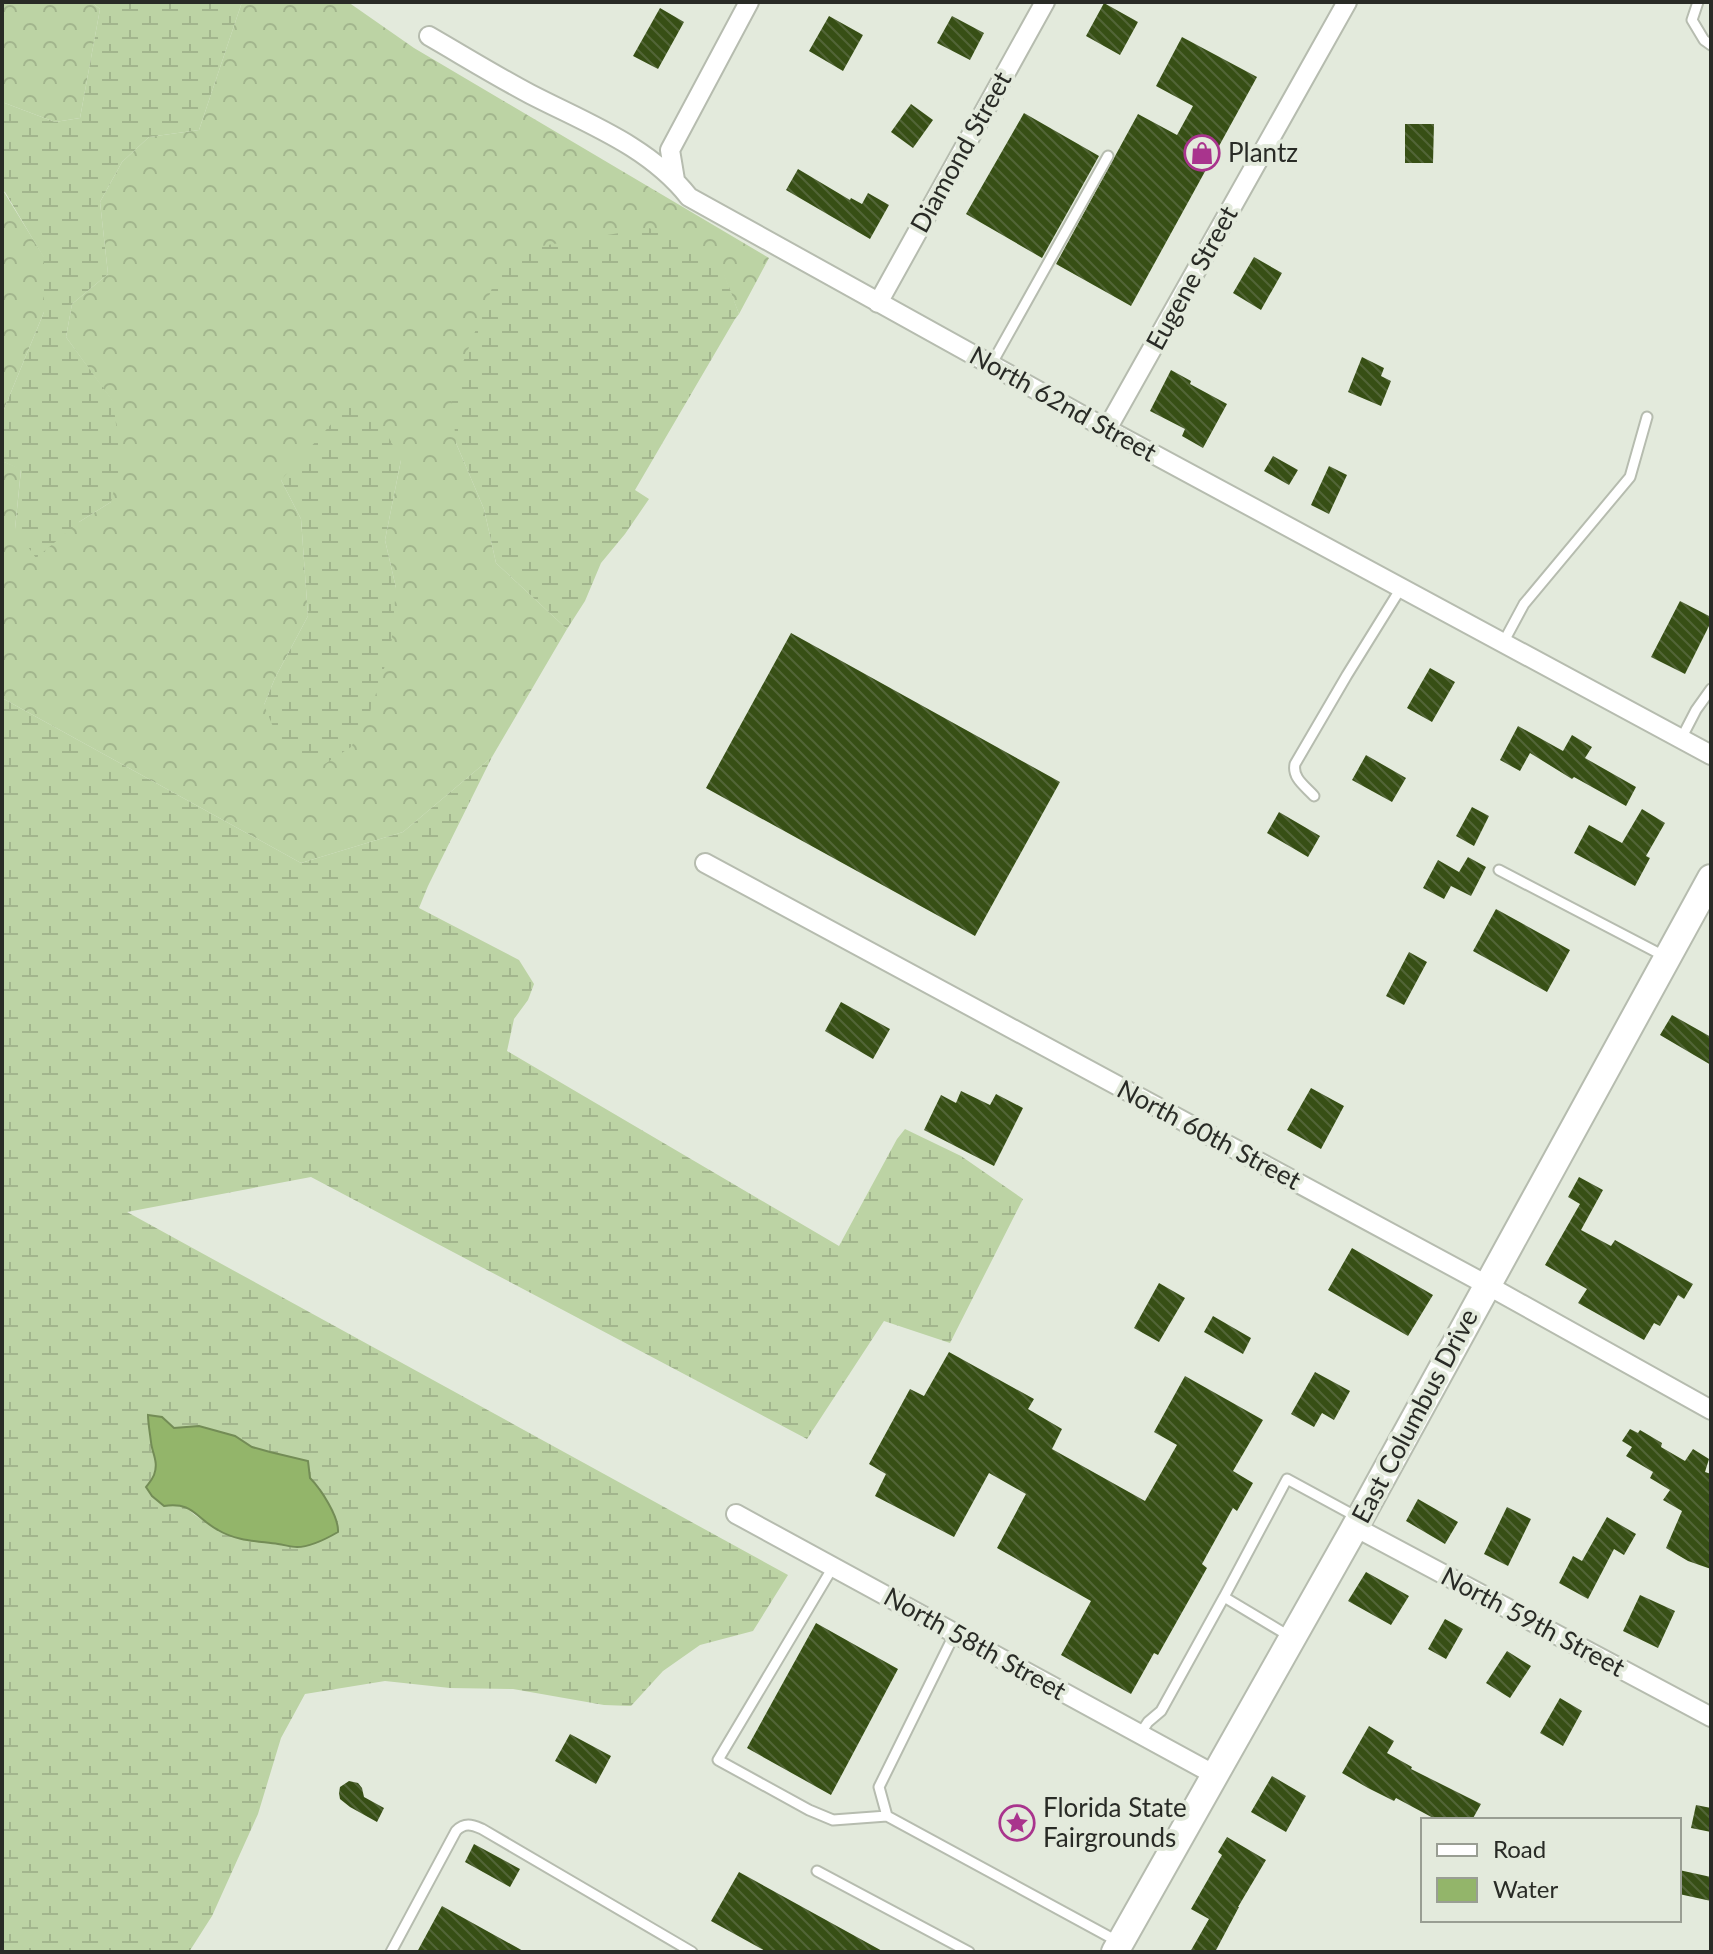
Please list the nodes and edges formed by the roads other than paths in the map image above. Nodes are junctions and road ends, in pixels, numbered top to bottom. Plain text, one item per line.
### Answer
1 (749, 2) edge
2 (1045, 2) edge
3 (1347, 2) edge
4 (1698, 2) edge
5 (429, 36) dead end
6 (1711, 45) edge
7 (1108, 156) dead end
8 (675, 180) junction
9 (878, 303) junction
10 (991, 365) junction
11 (1647, 417) dead end
12 (1107, 429) junction
13 (1401, 588) junction
14 (1503, 643) junction
15 (1711, 689) edge
16 (1681, 739) junction
17 (1711, 755) edge
18 (1314, 796) dead end
19 (705, 863) dead end
20 (1499, 870) dead end
21 (1711, 878) edge
22 (1667, 958) junction
23 (1487, 1285) junction
24 (1711, 1410) edge
25 (736, 1514) dead end
26 (1357, 1523) junction
27 (833, 1567) junction
28 (1224, 1597) junction
29 (955, 1633) junction
30 (1292, 1638) junction
31 (1711, 1717) edge
32 (1140, 1734) junction
33 (1215, 1775) junction
34 (887, 1816) junction
35 (817, 1871) dead end
36 (1118, 1947) edge
37 (391, 1952) edge
38 (692, 1952) edge
39 (969, 1952) edge

1 - 8 street
2 - 9 street, Diamond Street
3 - 12 street, Eugene Street
4 - 6 lane
5 - 8 street, North 62nd Street
7 - 10 lane
8 - 9 street, North 62nd Street
9 - 10 street, North 62nd Street
10 - 12 street, North 62nd Street
11 - 14 lane
12 - 13 street, North 62nd Street
13 - 14 street, North 62nd Street
13 - 18 lane
14 - 16 street, North 62nd Street
15 - 16 lane
16 - 17 street, North 62nd Street
19 - 23 street, North 60th Street
20 - 22 lane
21 - 22 main road, East Columbus Drive
22 - 23 main road, East Columbus Drive
23 - 24 street, North 60th Street
23 - 26 main road, East Columbus Drive
25 - 27 street, North 58th Street
26 - 28 lane
26 - 30 main road, East Columbus Drive
26 - 31 street, North 59th Street
27 - 29 street, North 58th Street
27 - 34 lane
28 - 30 lane
28 - 32 lane
29 - 32 street, North 58th Street
29 - 34 lane
30 - 33 main road, East Columbus Drive
32 - 33 street, North 58th Street
33 - 36 main road, East Columbus Drive
34 - 36 lane
35 - 39 lane
37 - 38 lane

